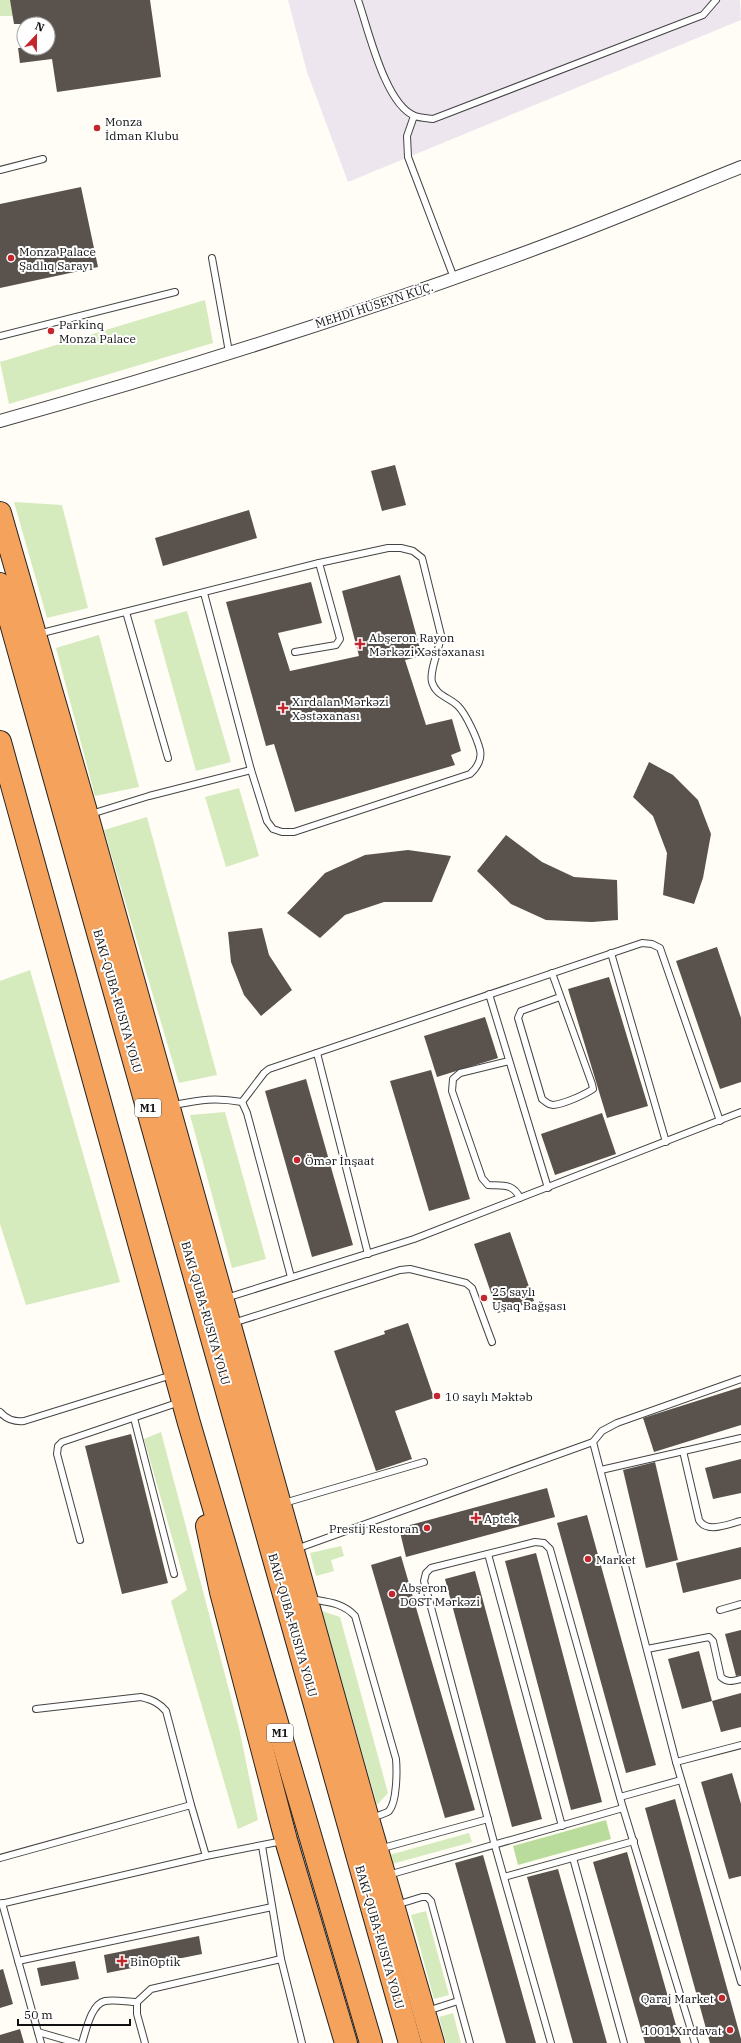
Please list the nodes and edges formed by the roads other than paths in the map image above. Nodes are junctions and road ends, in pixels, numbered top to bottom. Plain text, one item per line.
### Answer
1 (358, 0) edge
2 (716, 0) edge
3 (414, 116) junction
4 (43, 160) dead end
5 (741, 167) edge
6 (0, 170) edge
7 (212, 258) dead end
8 (454, 278) junction
9 (175, 292) dead end
10 (0, 336) edge
11 (229, 352) junction
12 (0, 420) edge
13 (0, 513) edge
14 (319, 563) junction
15 (0, 584) edge
16 (204, 593) junction
17 (126, 612) junction
18 (35, 635) junction
19 (295, 652) dead end
20 (0, 742) edge
21 (168, 758) dead end
22 (251, 770) junction
23 (87, 815) junction
24 (611, 952) junction
25 (552, 973) junction
26 (489, 994) junction
27 (560, 998) junction
28 (317, 1053) junction
29 (509, 1061) junction
30 (242, 1102) junction
31 (169, 1106) junction
32 (741, 1112) edge
33 (720, 1121) junction
34 (666, 1142) junction
35 (548, 1188) junction
36 (520, 1198) junction
37 (368, 1254) junction
38 (291, 1278) junction
39 (223, 1299) junction
40 (230, 1324) junction
41 (492, 1342) dead end
42 (176, 1374) junction
43 (741, 1379) edge
44 (183, 1401) junction
45 (0, 1412) edge
46 (134, 1418) junction
47 (189, 1423) junction
48 (741, 1438) edge
49 (593, 1442) junction
50 (683, 1451) junction
51 (424, 1462) dead end
52 (601, 1470) junction
53 (280, 1504) junction
54 (741, 1521) edge
55 (80, 1540) dead end
56 (294, 1550) junction
57 (488, 1554) junction
58 (174, 1574) dead end
59 (306, 1598) junction
60 (741, 1604) edge
61 (720, 1610) dead end
62 (647, 1649) junction
63 (741, 1679) edge
64 (36, 1709) dead end
65 (741, 1745) edge
66 (676, 1762) junction
67 (682, 1780) junction
68 (620, 1797) junction
69 (191, 1804) junction
70 (623, 1808) junction
71 (368, 1819) junction
72 (488, 1819) junction
73 (562, 1826) junction
74 (286, 1840) junction
75 (634, 1841) junction
76 (262, 1846) junction
77 (495, 1846) junction
78 (377, 1849) junction
79 (206, 1856) junction
80 (0, 1858) edge
81 (574, 1858) junction
82 (385, 1876) junction
83 (504, 1877) junction
84 (1, 1904) edge
85 (392, 1906) junction
86 (272, 1907) junction
87 (281, 1959) junction
88 (18, 1961) junction
89 (741, 1982) edge
90 (458, 2001) junction
91 (137, 2002) junction
92 (424, 2012) junction
93 (38, 2032) junction
94 (41, 2043) edge
95 (76, 2043) edge
96 (82, 2043) edge
97 (146, 2043) edge
98 (302, 2043) edge
99 (346, 2043) edge
100 (371, 2043) edge
101 (410, 2043) edge
102 (433, 2043) edge
103 (470, 2043) edge
104 (551, 2043) edge
105 (624, 2043) edge
106 (695, 2043) edge

1 - 3 lane
2 - 3 lane
3 - 8 lane
4 - 6 lane
5 - 8 street, MEHDI HÜSEYN KÜÇ.
7 - 11 lane
8 - 11 street, MEHDI HÜSEYN KÜÇ.
9 - 10 lane
11 - 12 street, MEHDI HÜSEYN KÜÇ.
13 - 18 highway
14 - 16 lane
14 - 19 lane
14 - 22 lane
15 - 101 highway, M1
16 - 17 lane
16 - 22 lane
17 - 18 lane
17 - 21 lane
18 - 23 highway
20 - 42 highway, M1
22 - 23 lane
23 - 31 highway
24 - 25 lane
24 - 33 lane
24 - 34 lane
25 - 26 lane
25 - 27 lane
26 - 28 lane
26 - 29 lane
27 - 27 lane
28 - 30 lane
28 - 37 lane
29 - 35 lane
29 - 36 lane
30 - 31 lane
30 - 38 lane
31 - 39 highway
32 - 33 lane
33 - 34 lane
34 - 35 lane
35 - 36 lane
36 - 37 lane
37 - 38 lane
38 - 39 lane
39 - 40 highway
40 - 41 lane
40 - 53 highway
42 - 44 highway, M1
42 - 45 lane
43 - 49 lane
44 - 46 lane
44 - 47 highway, M1
46 - 55 lane
46 - 58 lane
47 - 74 highway
47 - 100 highway, M1
48 - 50 lane
49 - 52 lane
49 - 56 lane
50 - 52 lane
50 - 54 lane
51 - 53 lane
52 - 62 lane
53 - 56 highway
56 - 59 highway
57 - 68 lane
57 - 72 lane
57 - 73 lane
59 - 71 highway
59 - 71 lane
60 - 61 lane
62 - 63 lane
62 - 66 lane
64 - 69 lane
65 - 66 lane
66 - 67 lane
67 - 68 lane
67 - 89 lane
68 - 70 lane
69 - 79 lane
69 - 80 lane
70 - 73 lane
70 - 75 lane
71 - 78 highway
72 - 77 lane
72 - 78 lane
73 - 77 lane
74 - 76 lane
74 - 99 highway
75 - 81 lane
75 - 106 lane
76 - 79 lane
76 - 86 lane
77 - 82 lane
77 - 83 lane
78 - 82 highway
79 - 84 lane
81 - 83 lane
81 - 105 lane
82 - 85 highway
83 - 104 lane
84 - 88 lane
85 - 90 lane
85 - 92 highway
86 - 87 lane
86 - 88 lane
87 - 91 lane
87 - 98 lane
88 - 93 lane
90 - 92 lane
90 - 103 lane
91 - 96 lane
91 - 97 lane
92 - 102 highway
93 - 94 lane
93 - 95 lane

